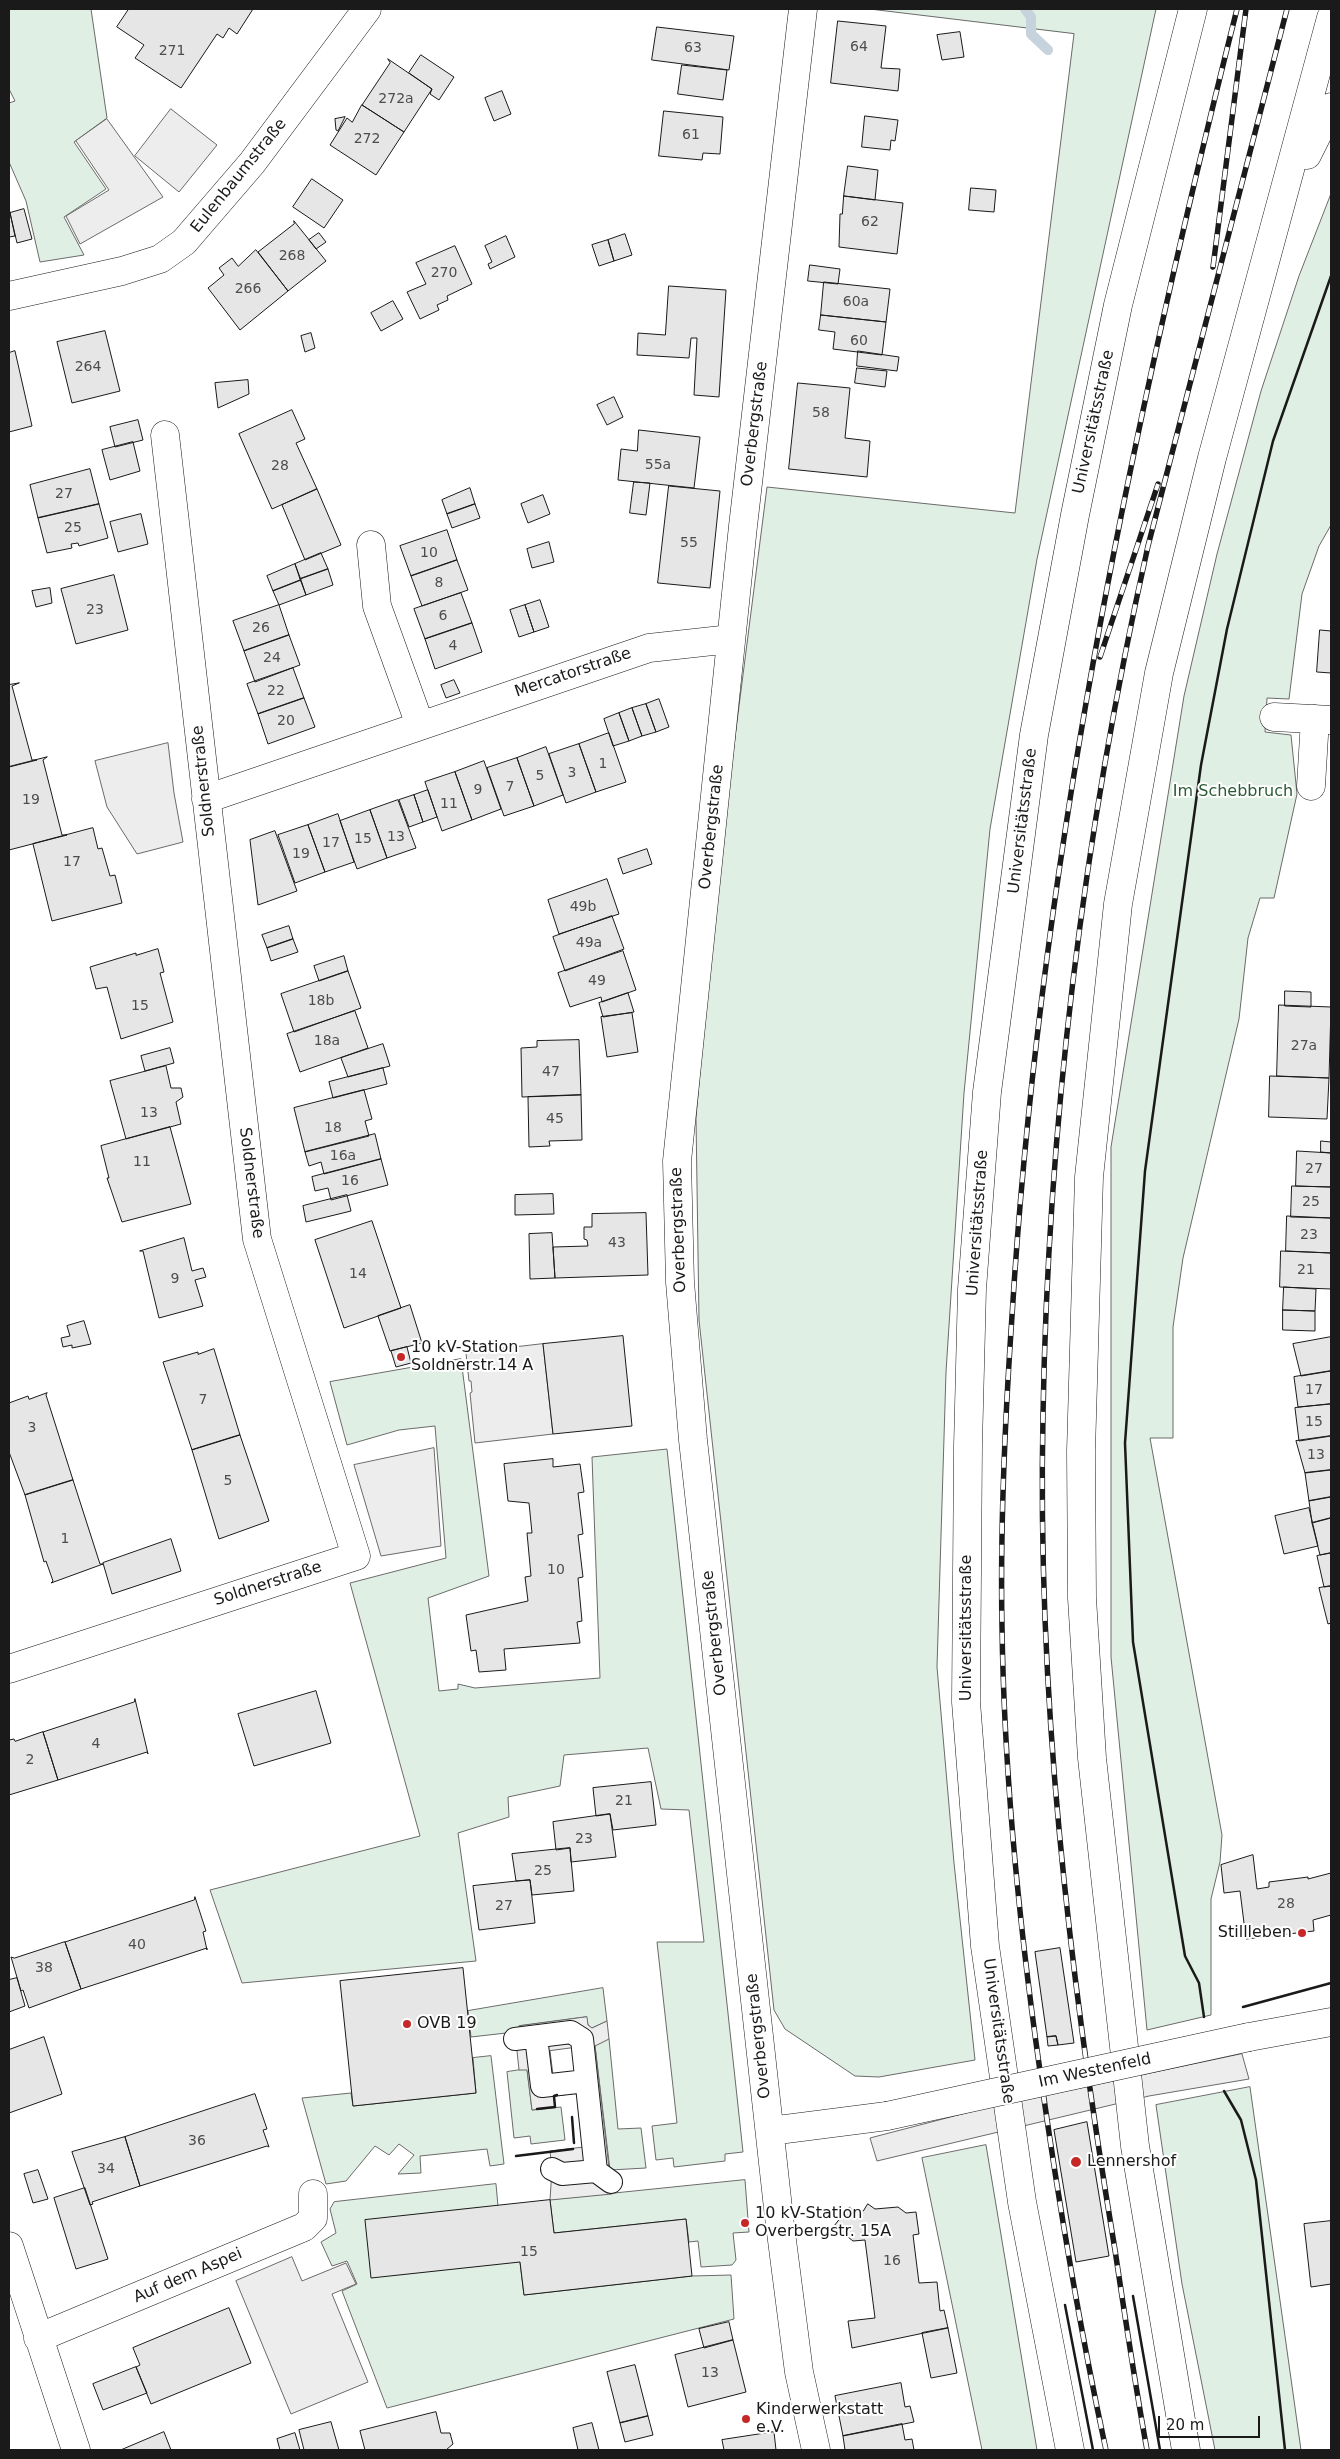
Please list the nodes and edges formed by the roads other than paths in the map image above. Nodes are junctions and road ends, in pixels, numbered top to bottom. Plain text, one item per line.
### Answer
1 (367, 9) edge
2 (803, 9) edge
3 (1193, 9) edge
4 (1331, 18) edge
5 (1331, 107) edge
6 (1281, 206) junction
7 (9, 296) edge
8 (165, 435) dead end
9 (371, 545) dead end
10 (731, 639) junction
11 (1274, 717) dead end
12 (1323, 719) edge
13 (420, 726) junction
14 (1311, 786) dead end
15 (206, 799) junction
16 (9, 1669) edge
17 (1331, 2022) edge
18 (586, 2081) junction
19 (770, 2131) junction
20 (580, 2148) dead end
21 (552, 2169) dead end
22 (596, 2175) junction
23 (313, 2194) dead end
24 (9, 2246) edge
25 (38, 2338) junction
26 (76, 2450) edge
27 (816, 2450) edge
28 (1070, 2450) edge
29 (1186, 2450) edge

1 - 7 main road, Eulenbaumstraße
2 - 10 main road, Overbergstraße
3 - 28 main road, Universitätsstraße
4 - 6 main road
5 - 6 main road
6 - 29 main road
8 - 15 main road, Soldnerstraße
9 - 13 main road
10 - 13 main road, Mercatorstraße
10 - 19 main road, Overbergstraße
11 - 12 main road
12 - 14 main road
13 - 15 main road, Mercatorstraße
15 - 16 main road, Soldnerstraße
17 - 19 main road, Im Westenfeld, bridge
18 - 18 street
18 - 22 street
19 - 27 main road, Overbergstraße
20 - 22 street
21 - 22 street
23 - 25 main road, Auf dem Aspei
24 - 25 main road
25 - 26 main road

